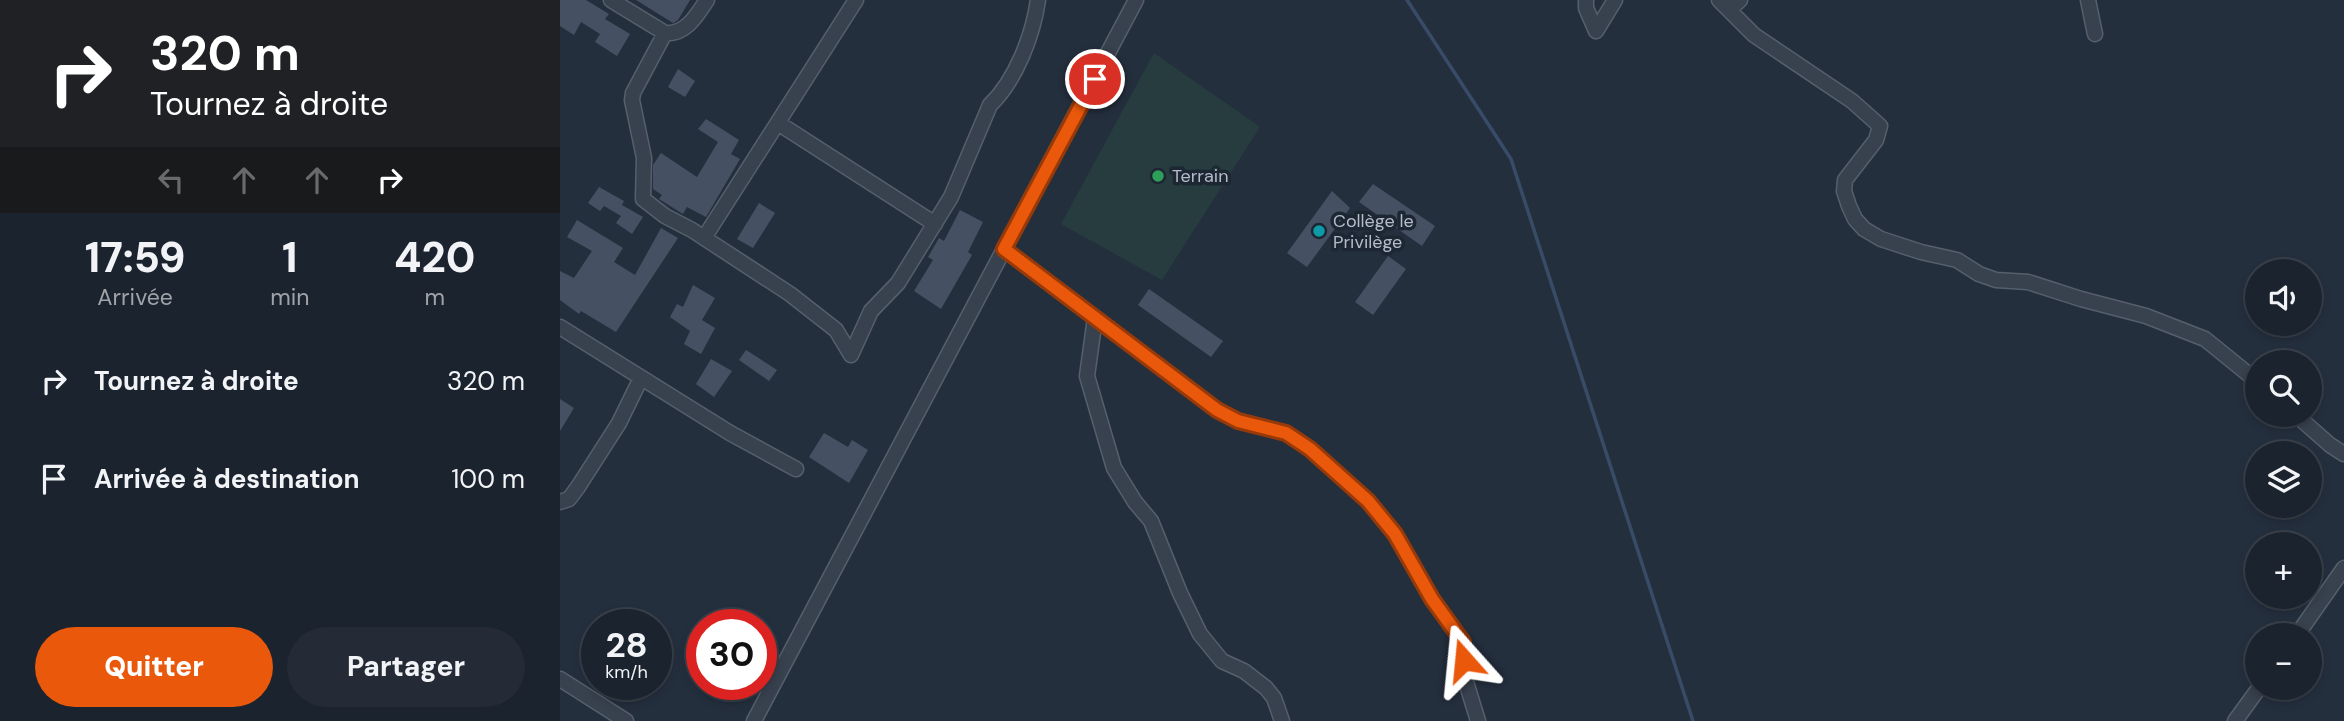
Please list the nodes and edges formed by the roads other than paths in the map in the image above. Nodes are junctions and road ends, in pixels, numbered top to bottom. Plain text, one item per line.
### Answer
1 (611, 0) edge
2 (707, 0) edge
3 (856, 0) edge
4 (1038, 0) edge
5 (1136, 0) edge
6 (1586, 0) edge
7 (1615, 0) edge
8 (2088, 0) edge
9 (1729, 3) edge
10 (665, 33) junction
11 (2095, 34) dead end
12 (778, 123) junction
13 (935, 224) junction
14 (704, 238) junction
15 (1004, 249) junction
16 (1095, 318) junction
17 (560, 327) edge
18 (2245, 372) edge
19 (641, 378) junction
20 (2309, 427) edge
21 (2344, 454) edge
22 (796, 469) dead end
23 (560, 502) edge
24 (2344, 568) edge
25 (2305, 623) edge
26 (560, 679) edge
27 (2250, 700) edge
28 (626, 721) edge
29 (754, 721) edge
30 (1282, 721) edge
31 (1478, 721) edge
32 (2235, 721) edge

1 - 10 street
2 - 10 street
3 - 12 street
4 - 13 street
5 - 15 street
6 - 7 street
8 - 11 street
9 - 18 street
10 - 14 street
12 - 13 street
12 - 14 street
13 - 14 street
15 - 16 street
15 - 29 street
16 - 30 street
16 - 31 street
17 - 19 street
19 - 22 street
19 - 23 street
20 - 21 street
24 - 25 street
26 - 28 street
27 - 32 street

